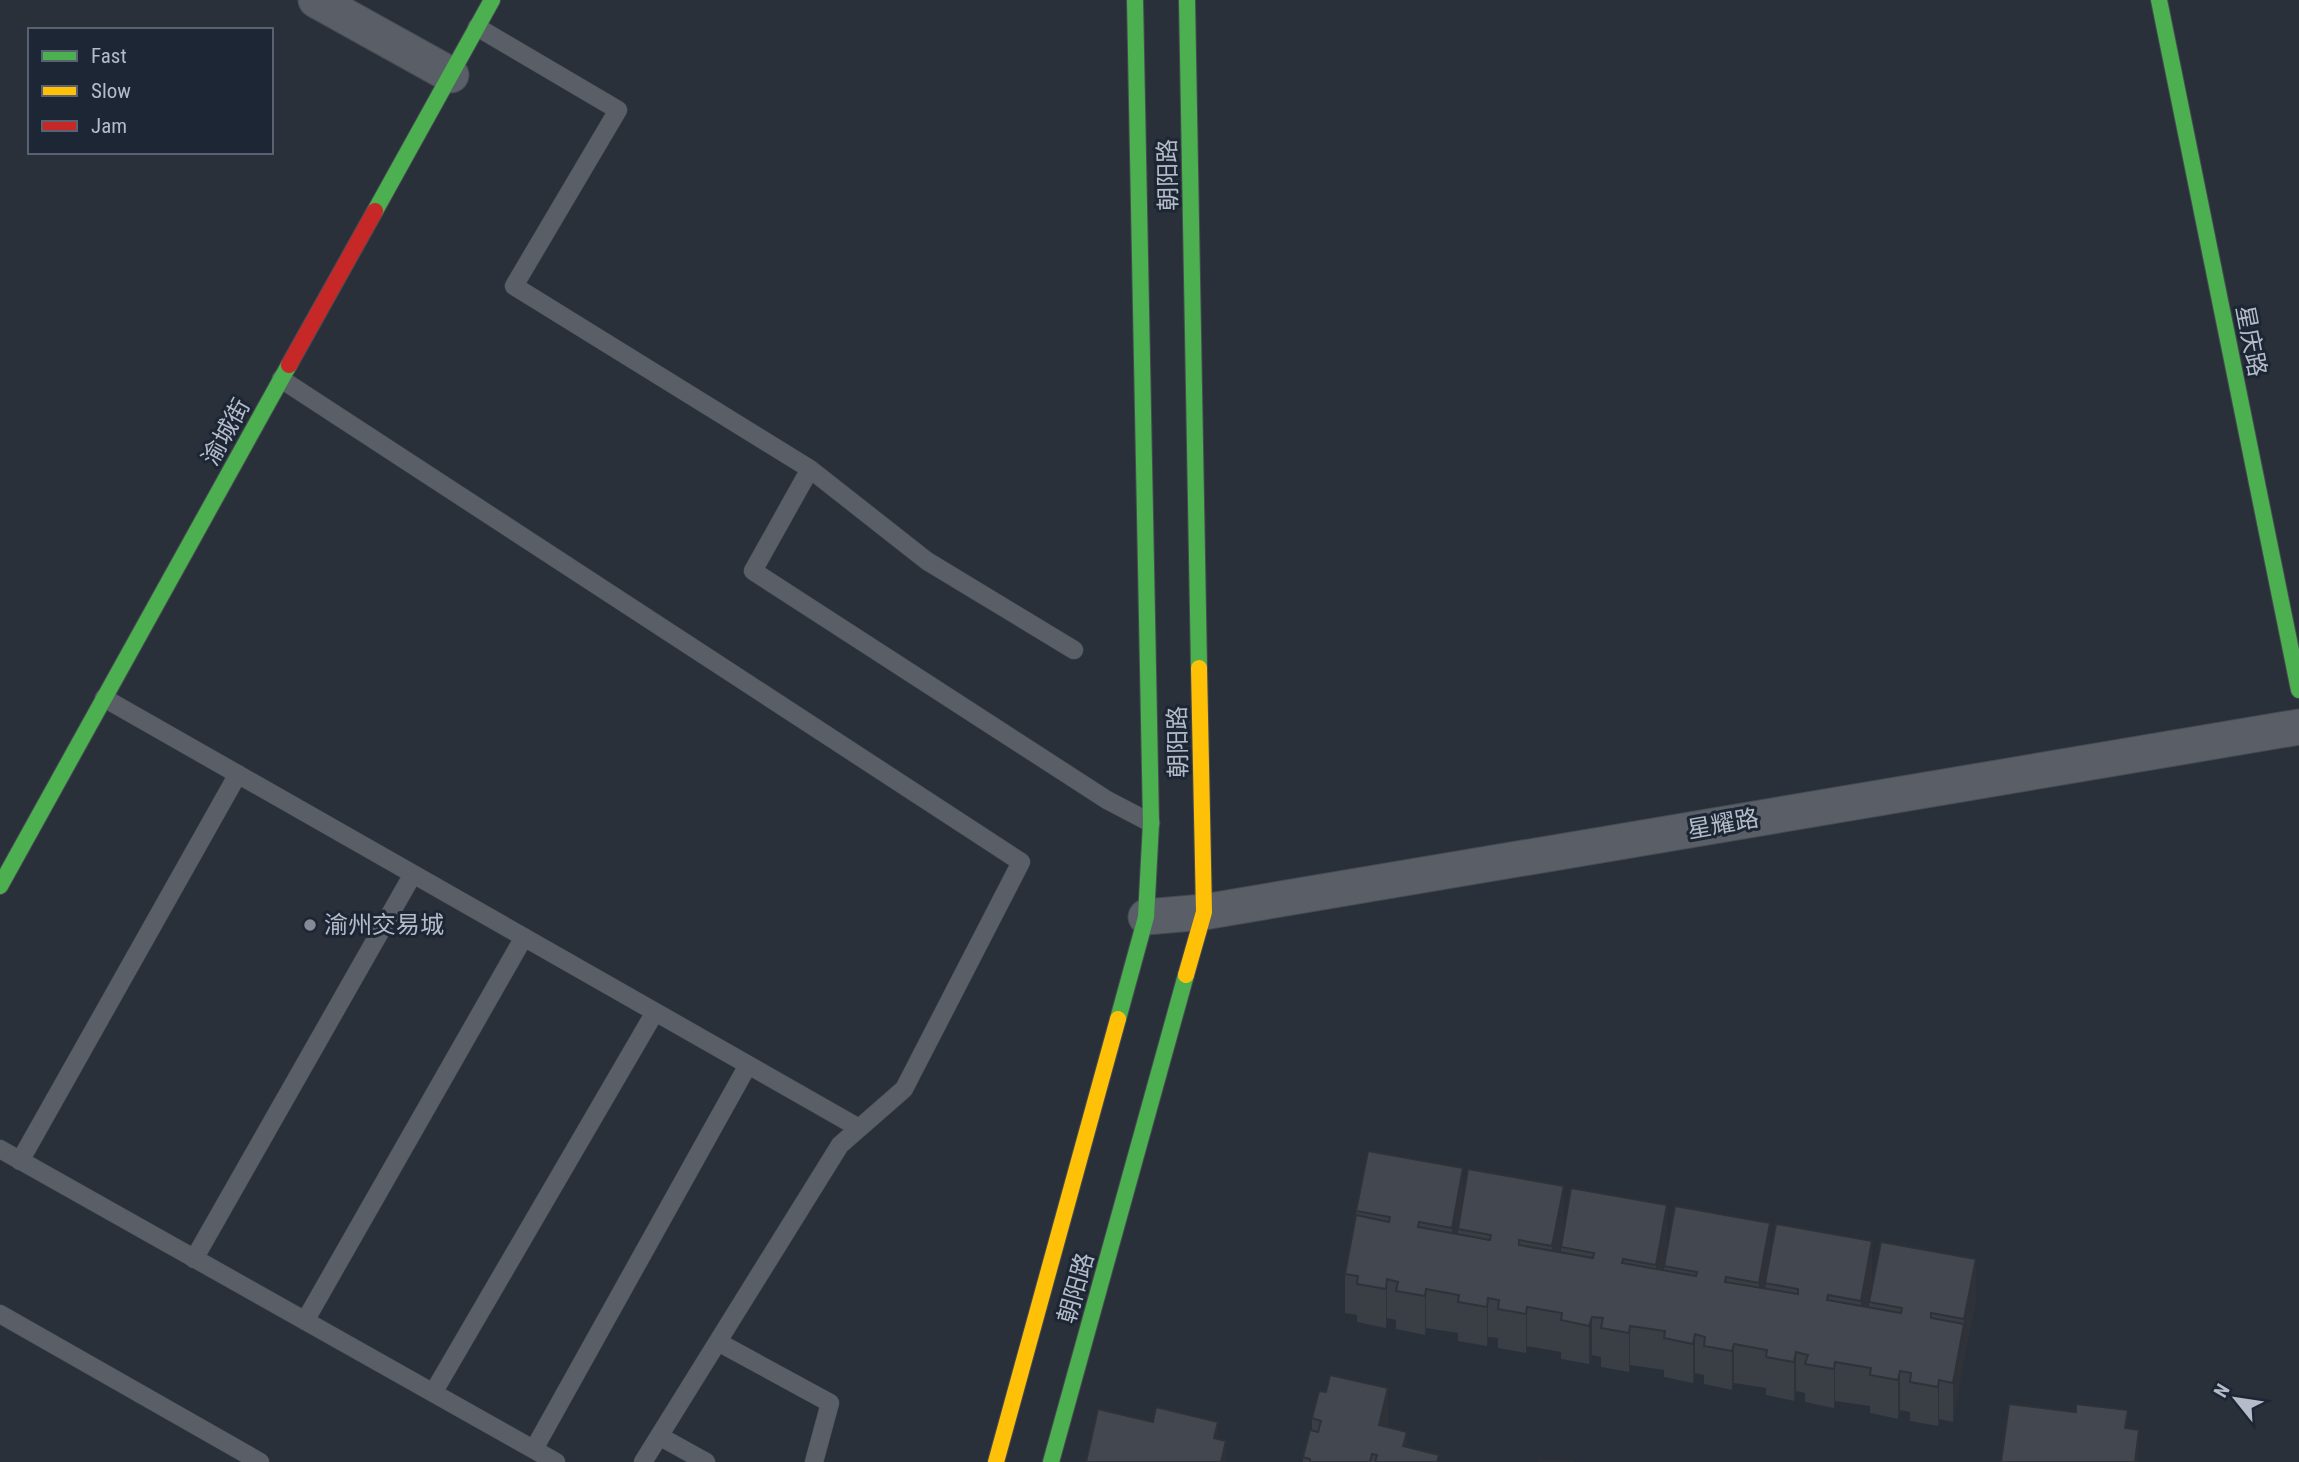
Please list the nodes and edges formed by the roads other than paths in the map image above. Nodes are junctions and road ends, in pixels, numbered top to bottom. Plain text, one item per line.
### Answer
1 (316, 0) edge
2 (492, 0) edge
3 (1135, 0) edge
4 (1187, 0) edge
5 (2159, 0) edge
6 (477, 27) junction
7 (451, 75) junction
8 (281, 379) junction
9 (810, 469) junction
10 (1074, 650) dead end
11 (2299, 690) edge
12 (104, 698) junction
13 (2299, 727) edge
14 (238, 774) junction
15 (1151, 823) junction
16 (413, 874) junction
17 (0, 886) edge
18 (1204, 912) junction
19 (1146, 916) junction
20 (524, 937) junction
21 (655, 1012) junction
22 (748, 1065) junction
23 (859, 1128) junction
24 (0, 1149) edge
25 (20, 1161) junction
26 (194, 1259) junction
27 (0, 1314) edge
28 (305, 1321) junction
29 (718, 1342) junction
30 (433, 1394) junction
31 (659, 1436) junction
32 (534, 1450) junction
33 (260, 1462) edge
34 (556, 1462) edge
35 (643, 1462) edge
36 (706, 1462) edge
37 (814, 1462) edge
38 (996, 1462) edge
39 (1051, 1462) edge

1 - 7 street
2 - 6 main road, 渝城街
3 - 15 main road, 朝阳路
4 - 18 main road, 朝阳路
5 - 11 main road, 星庆路
6 - 7 main road, 渝城街
6 - 9 lane
7 - 8 main road, 渝城街
8 - 12 main road, 渝城街
8 - 23 lane
9 - 10 lane
9 - 15 lane
12 - 14 lane
12 - 17 main road, 渝城街
13 - 18 street, 星耀路
14 - 16 lane
14 - 25 lane
15 - 19 main road, 朝阳路
16 - 20 lane
16 - 26 lane
18 - 19 street, 星耀路
18 - 39 main road, 朝阳路
19 - 38 main road, 朝阳路
20 - 21 lane
20 - 28 lane
21 - 22 lane
21 - 30 lane
22 - 23 lane
22 - 32 lane
23 - 29 lane
24 - 25 lane
25 - 26 lane
26 - 28 lane
27 - 33 lane
28 - 30 lane
29 - 31 lane
29 - 37 lane
30 - 32 lane
31 - 35 lane
31 - 36 lane
32 - 34 lane

